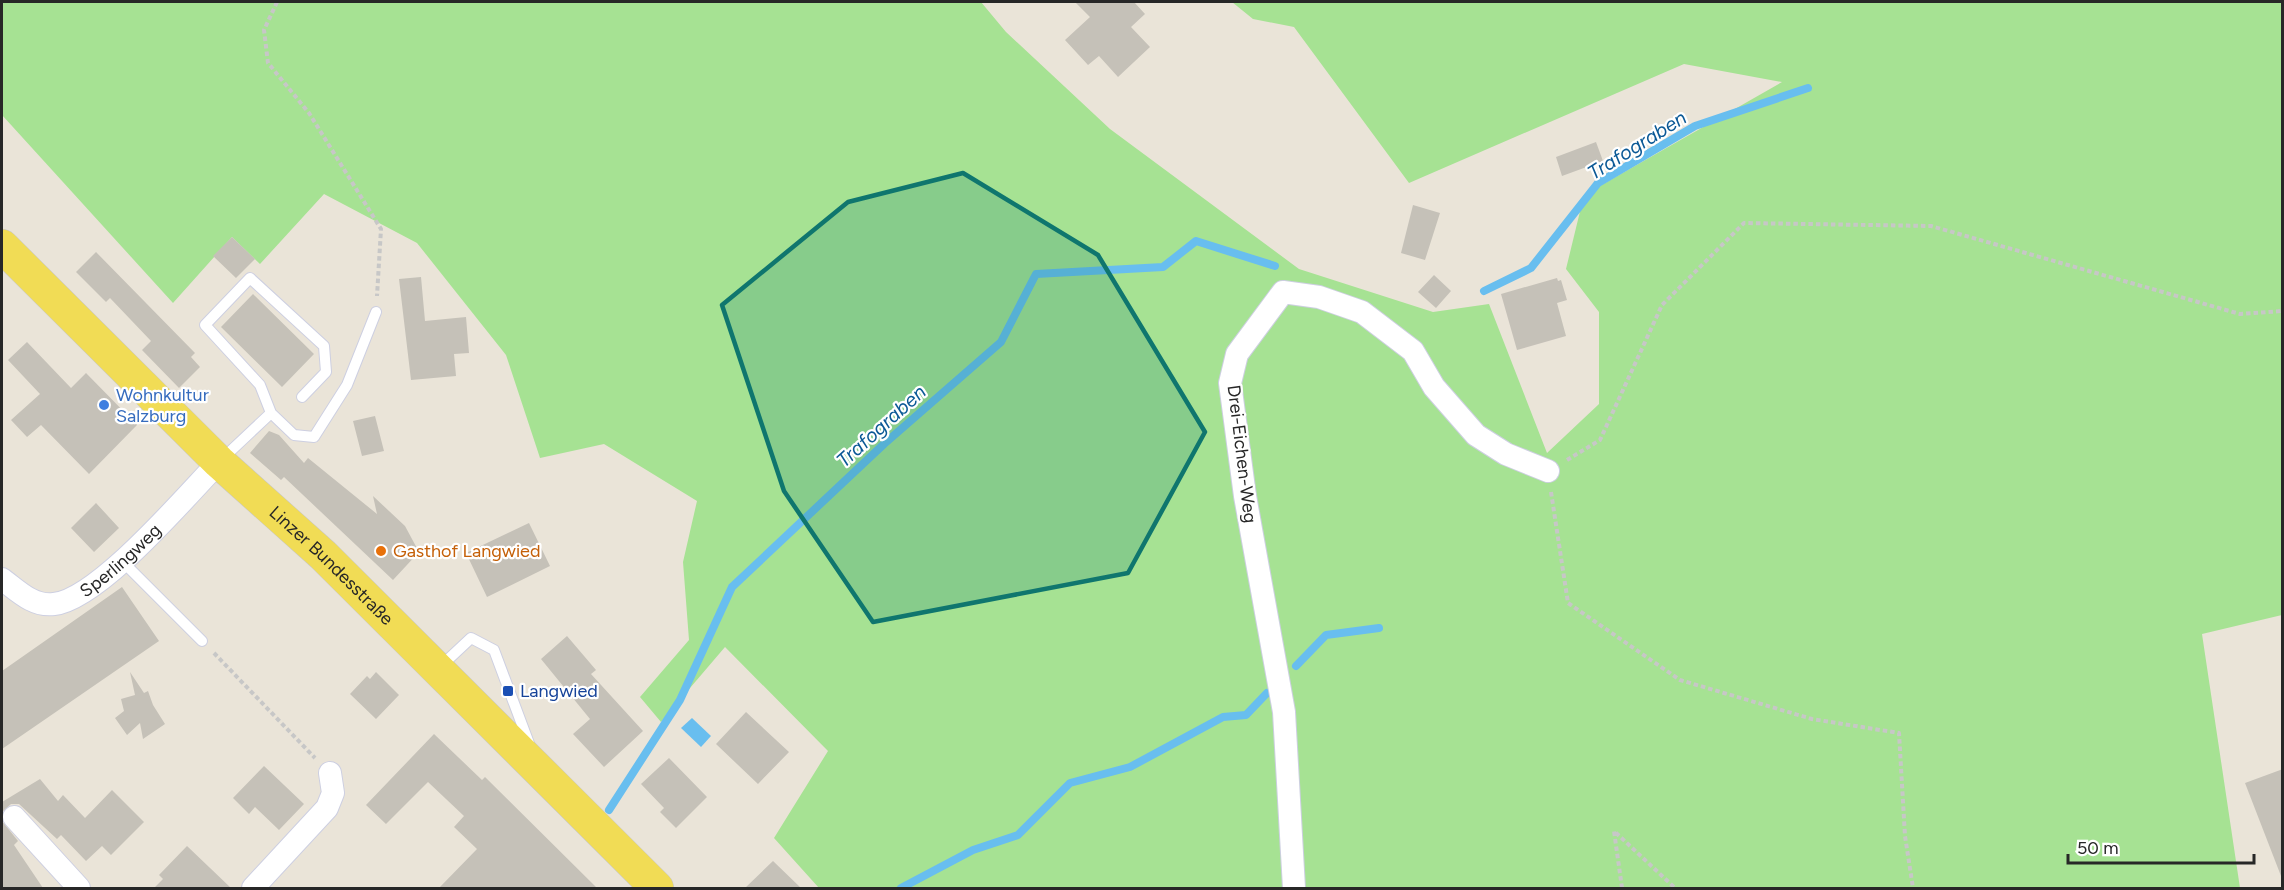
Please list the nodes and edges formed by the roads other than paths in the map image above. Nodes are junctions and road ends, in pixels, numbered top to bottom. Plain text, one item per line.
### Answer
1 (2, 246) edge
2 (376, 312) road end
3 (302, 397) dead end
4 (271, 413) junction
5 (219, 462) junction
6 (1548, 471) road end
7 (123, 561) junction
8 (2, 579) edge
9 (202, 640) road end
10 (438, 669) junction
11 (539, 770) junction
12 (330, 773) road end
13 (14, 817) dead end
14 (650, 887) edge
15 (80, 888) edge
16 (253, 888) edge
17 (1294, 888) edge

1 - 5 main road, Linzer Bundesstraße
2 - 4 lane
3 - 4 lane
4 - 5 lane
5 - 7 street, Sperlingweg
5 - 10 main road, Linzer Bundesstraße
6 - 17 street, Drei-Eichen-Weg
7 - 8 street, Sperlingweg
7 - 9 lane
10 - 11 main road, Linzer Bundesstraße
10 - 11 lane
11 - 14 main road, Linzer Bundesstraße
12 - 16 street
13 - 15 street

